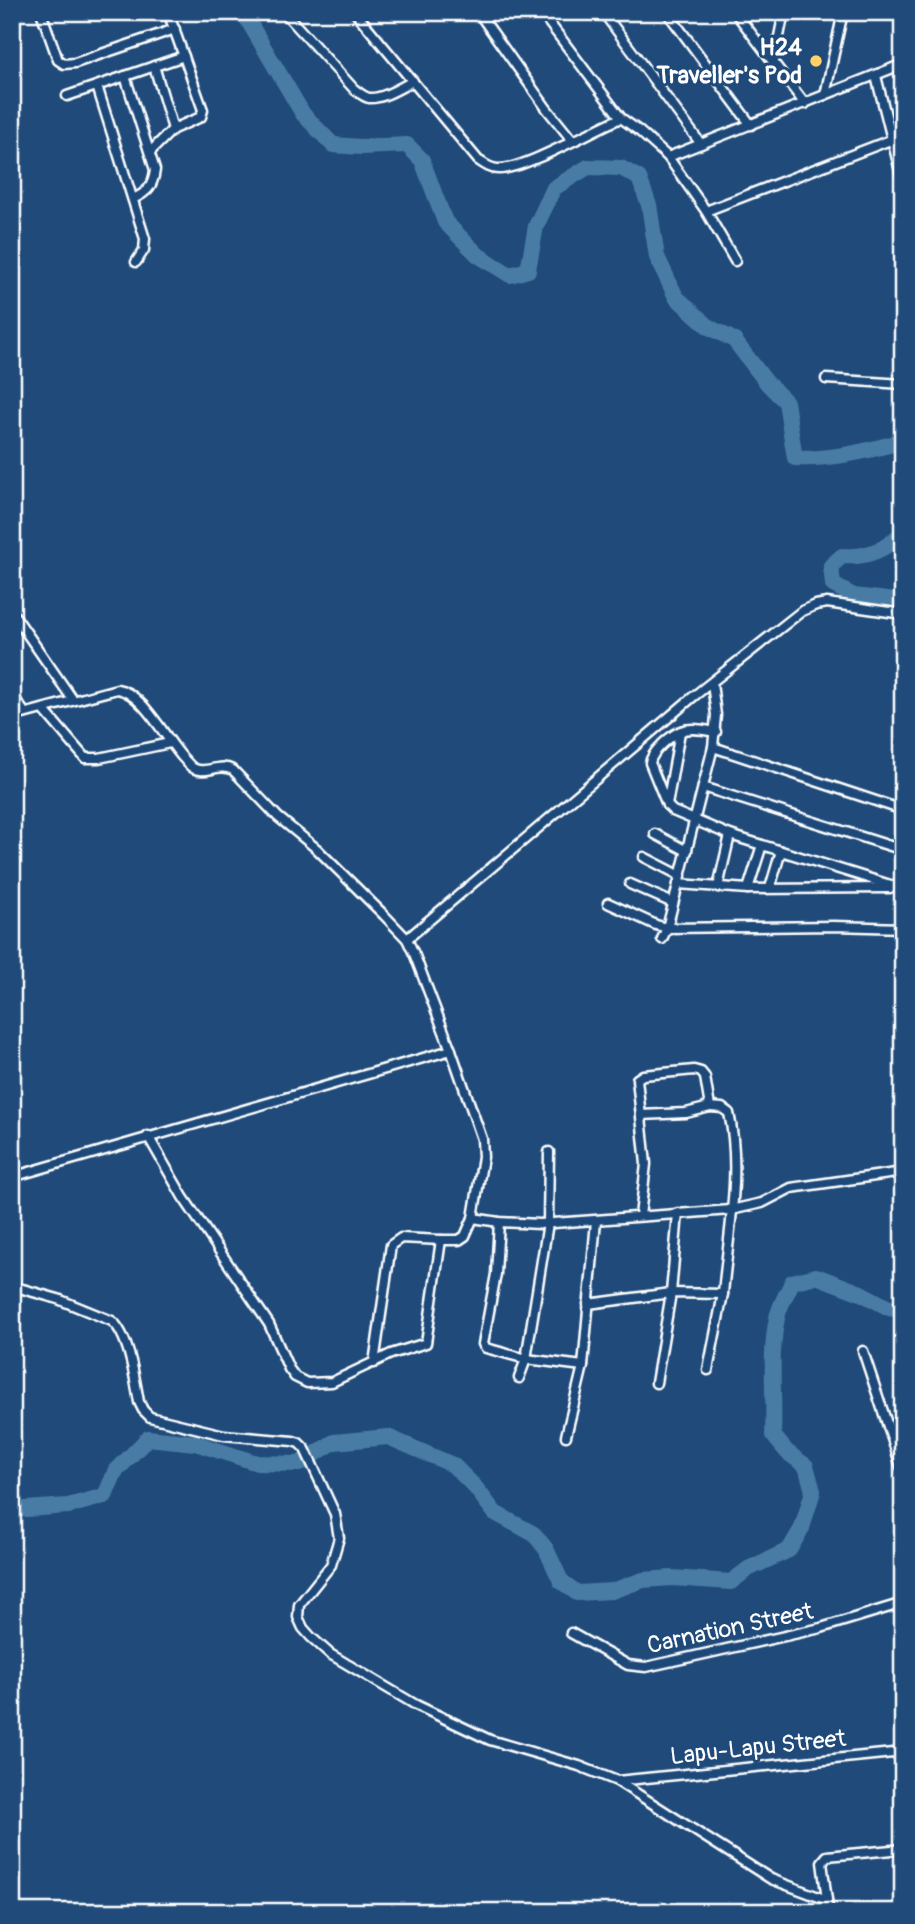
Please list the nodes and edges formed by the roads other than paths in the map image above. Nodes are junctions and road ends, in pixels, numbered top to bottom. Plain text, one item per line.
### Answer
1 (20, 12) edge
2 (41, 12) edge
3 (168, 12) edge
4 (284, 12) edge
5 (355, 12) edge
6 (478, 12) edge
7 (541, 12) edge
8 (603, 12) edge
9 (667, 12) edge
10 (735, 12) edge
11 (784, 12) edge
12 (842, 12) edge
13 (12, 15) edge
14 (175, 29) junction
15 (184, 56) junction
16 (774, 61) junction
17 (902, 63) edge
18 (154, 66) junction
19 (125, 76) junction
20 (876, 76) junction
21 (413, 81) junction
22 (97, 86) junction
23 (825, 95) junction
24 (67, 96) dead end
25 (805, 104) junction
26 (621, 118) junction
27 (751, 125) junction
28 (173, 129) junction
29 (893, 139) junction
30 (572, 140) junction
31 (701, 144) junction
32 (150, 152) junction
33 (668, 157) junction
34 (903, 183) edge
35 (133, 199) junction
36 (706, 211) junction
37 (735, 261) dead end
38 (136, 262) dead end
39 (826, 379) dead end
40 (903, 384) edge
41 (12, 612) edge
42 (903, 614) edge
43 (712, 683) junction
44 (12, 695) edge
45 (73, 701) junction
46 (43, 709) junction
47 (25, 713) junction
48 (12, 717) edge
49 (681, 731) junction
50 (716, 732) junction
51 (170, 743) junction
52 (713, 747) junction
53 (703, 787) junction
54 (667, 805) junction
55 (903, 810) edge
56 (694, 821) junction
57 (655, 834) dead end
58 (730, 835) junction
59 (762, 845) junction
60 (903, 850) edge
61 (687, 851) junction
62 (781, 851) junction
63 (644, 857) dead end
64 (680, 880) junction
65 (630, 884) dead end
66 (718, 887) junction
67 (770, 888) junction
68 (901, 888) edge
69 (748, 889) junction
70 (608, 903) dead end
71 (673, 903) junction
72 (667, 928) junction
73 (903, 928) edge
74 (407, 939) junction
75 (662, 939) dead end
76 (451, 1050) junction
77 (710, 1107) junction
78 (641, 1115) junction
79 (148, 1136) junction
80 (549, 1152) dead end
81 (903, 1172) edge
82 (12, 1177) edge
83 (731, 1210) junction
84 (678, 1213) junction
85 (640, 1216) junction
86 (473, 1217) junction
87 (499, 1222) junction
88 (596, 1222) junction
89 (548, 1223) junction
90 (441, 1240) junction
91 (12, 1286) edge
92 (671, 1293) junction
93 (723, 1294) junction
94 (588, 1304) junction
95 (863, 1350) dead end
96 (526, 1359) junction
97 (374, 1363) junction
98 (583, 1366) junction
99 (708, 1370) dead end
100 (519, 1378) dead end
101 (656, 1382) dead end
102 (566, 1436) dead end
103 (898, 1443) edge
104 (903, 1472) edge
105 (903, 1603) edge
106 (571, 1633) dead end
107 (903, 1752) edge
108 (617, 1781) junction
109 (903, 1849) edge
110 (827, 1900) junction
111 (828, 1912) edge

1 - 13 street
2 - 14 street
3 - 14 street
4 - 21 street
5 - 21 street
6 - 30 street
7 - 26 street
8 - 31 street
9 - 27 street
10 - 16 street
11 - 16 street
12 - 23 street
14 - 15 street
15 - 18 street
15 - 28 street
16 - 25 street
17 - 20 street
18 - 19 street
18 - 28 street
19 - 22 street
19 - 32 street
20 - 23 street
20 - 29 street
21 - 30 street
22 - 24 street
22 - 35 street
23 - 25 street
25 - 27 street
26 - 30 street
26 - 33 street
27 - 31 street
28 - 32 street
29 - 34 street
29 - 36 street
31 - 33 street
32 - 35 street
33 - 36 street
35 - 38 street
36 - 37 street
39 - 40 street
41 - 45 street
42 - 43 street
43 - 50 street
43 - 74 street
44 - 47 street
45 - 46 street
45 - 51 street
46 - 47 street
46 - 51 street
47 - 48 street
49 - 50 street
49 - 54 street
49 - 54 street
50 - 52 street
51 - 74 street
52 - 53 street
52 - 55 street
53 - 56 street
53 - 60 street
54 - 56 street
56 - 58 street
56 - 61 street
57 - 61 street
58 - 59 street
58 - 66 street
59 - 62 street
59 - 69 street
61 - 64 street
62 - 67 street
62 - 68 street
63 - 64 street
64 - 66 street
64 - 71 street
65 - 71 street
66 - 69 street
67 - 68 street
67 - 69 street
70 - 72 street
71 - 72 street
72 - 73 street
72 - 75 street
74 - 76 street
76 - 79 street
76 - 86 street
77 - 78 street
77 - 78 street
77 - 83 street
78 - 85 street
79 - 82 street
79 - 97 street
80 - 89 street
81 - 83 street
83 - 84 street
83 - 93 street
84 - 85 street
84 - 92 street
85 - 88 street
86 - 87 street
86 - 90 street
87 - 89 street
87 - 96 street
88 - 89 street
88 - 94 street
89 - 96 street
90 - 97 street
90 - 97 street
91 - 108 street
92 - 93 street
92 - 94 street
92 - 101 street
93 - 99 street
94 - 98 street
95 - 103 street
96 - 98 street
96 - 100 street
98 - 102 street
103 - 104 street
105 - 106 street, Carnation Street
107 - 108 street, Lapu-Lapu Street
108 - 110 street
109 - 110 street
110 - 111 street

